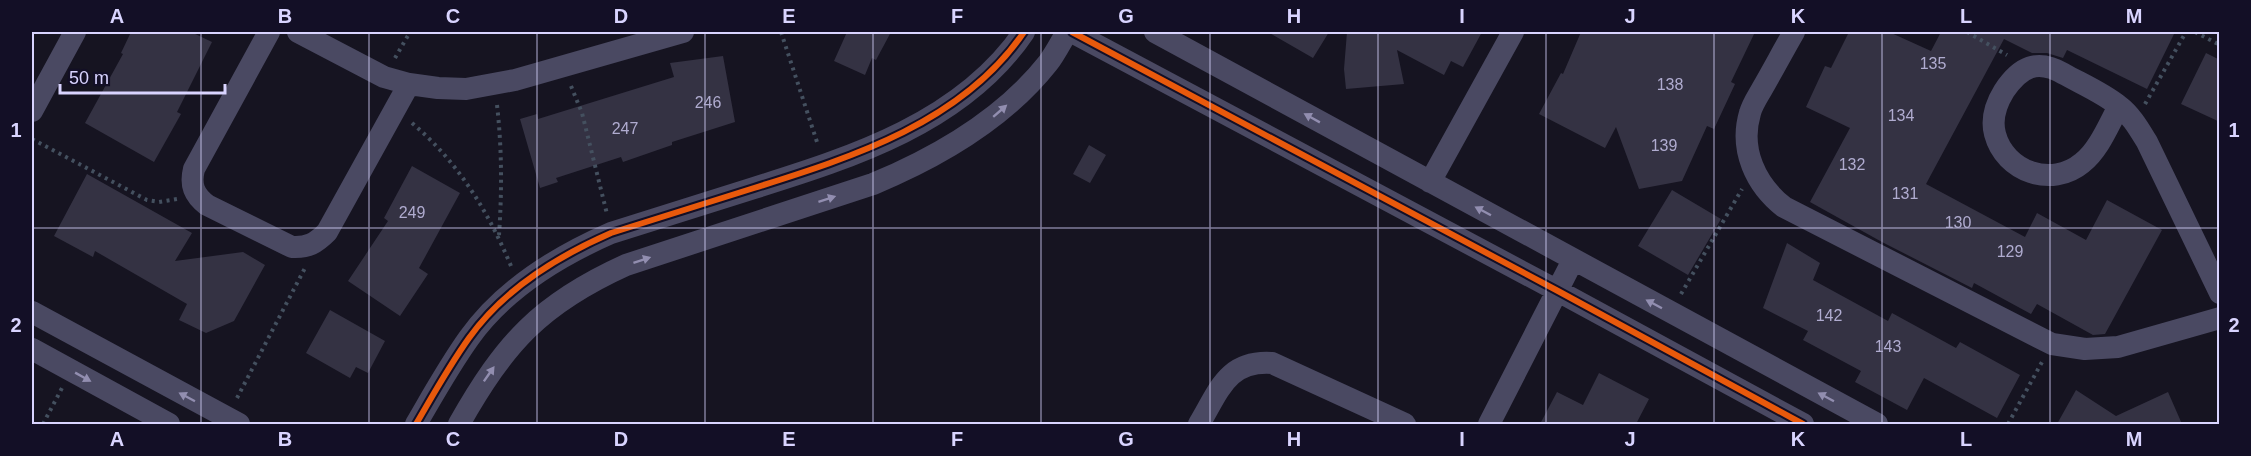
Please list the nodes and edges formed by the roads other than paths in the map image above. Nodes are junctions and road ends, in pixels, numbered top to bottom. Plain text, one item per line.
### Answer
1 (75, 32) edge
2 (269, 32) edge
3 (298, 32) edge
4 (683, 32) edge
5 (1024, 32) edge
6 (1067, 32) edge
7 (1072, 32) edge
8 (1155, 32) edge
9 (1513, 32) edge
10 (1794, 32) edge
11 (409, 84) junction
12 (2119, 106) junction
13 (32, 108) edge
14 (1430, 183) junction
15 (1573, 260) junction
16 (1558, 291) junction
17 (2220, 293) edge
18 (32, 312) edge
19 (2220, 318) edge
20 (32, 349) edge
21 (437, 388) junction
22 (465, 415) edge
23 (233, 421) edge
24 (169, 424) edge
25 (416, 424) edge
26 (1199, 424) edge
27 (1405, 424) edge
28 (1489, 424) edge
29 (1803, 424) edge
30 (1877, 424) edge

1 - 13 street
2 - 11 street
3 - 11 street
4 - 11 street
5 - 21 street
22 -> 6 street
7 - 16 street
14 -> 8 street
9 - 14 street
10 - 19 street
12 - 12 street
12 - 17 street
15 -> 14 street
15 - 16 street
30 -> 15 street
16 - 28 street
16 - 29 street
23 -> 18 street
20 -> 24 street
21 - 22 street
21 - 25 street
26 - 27 street

